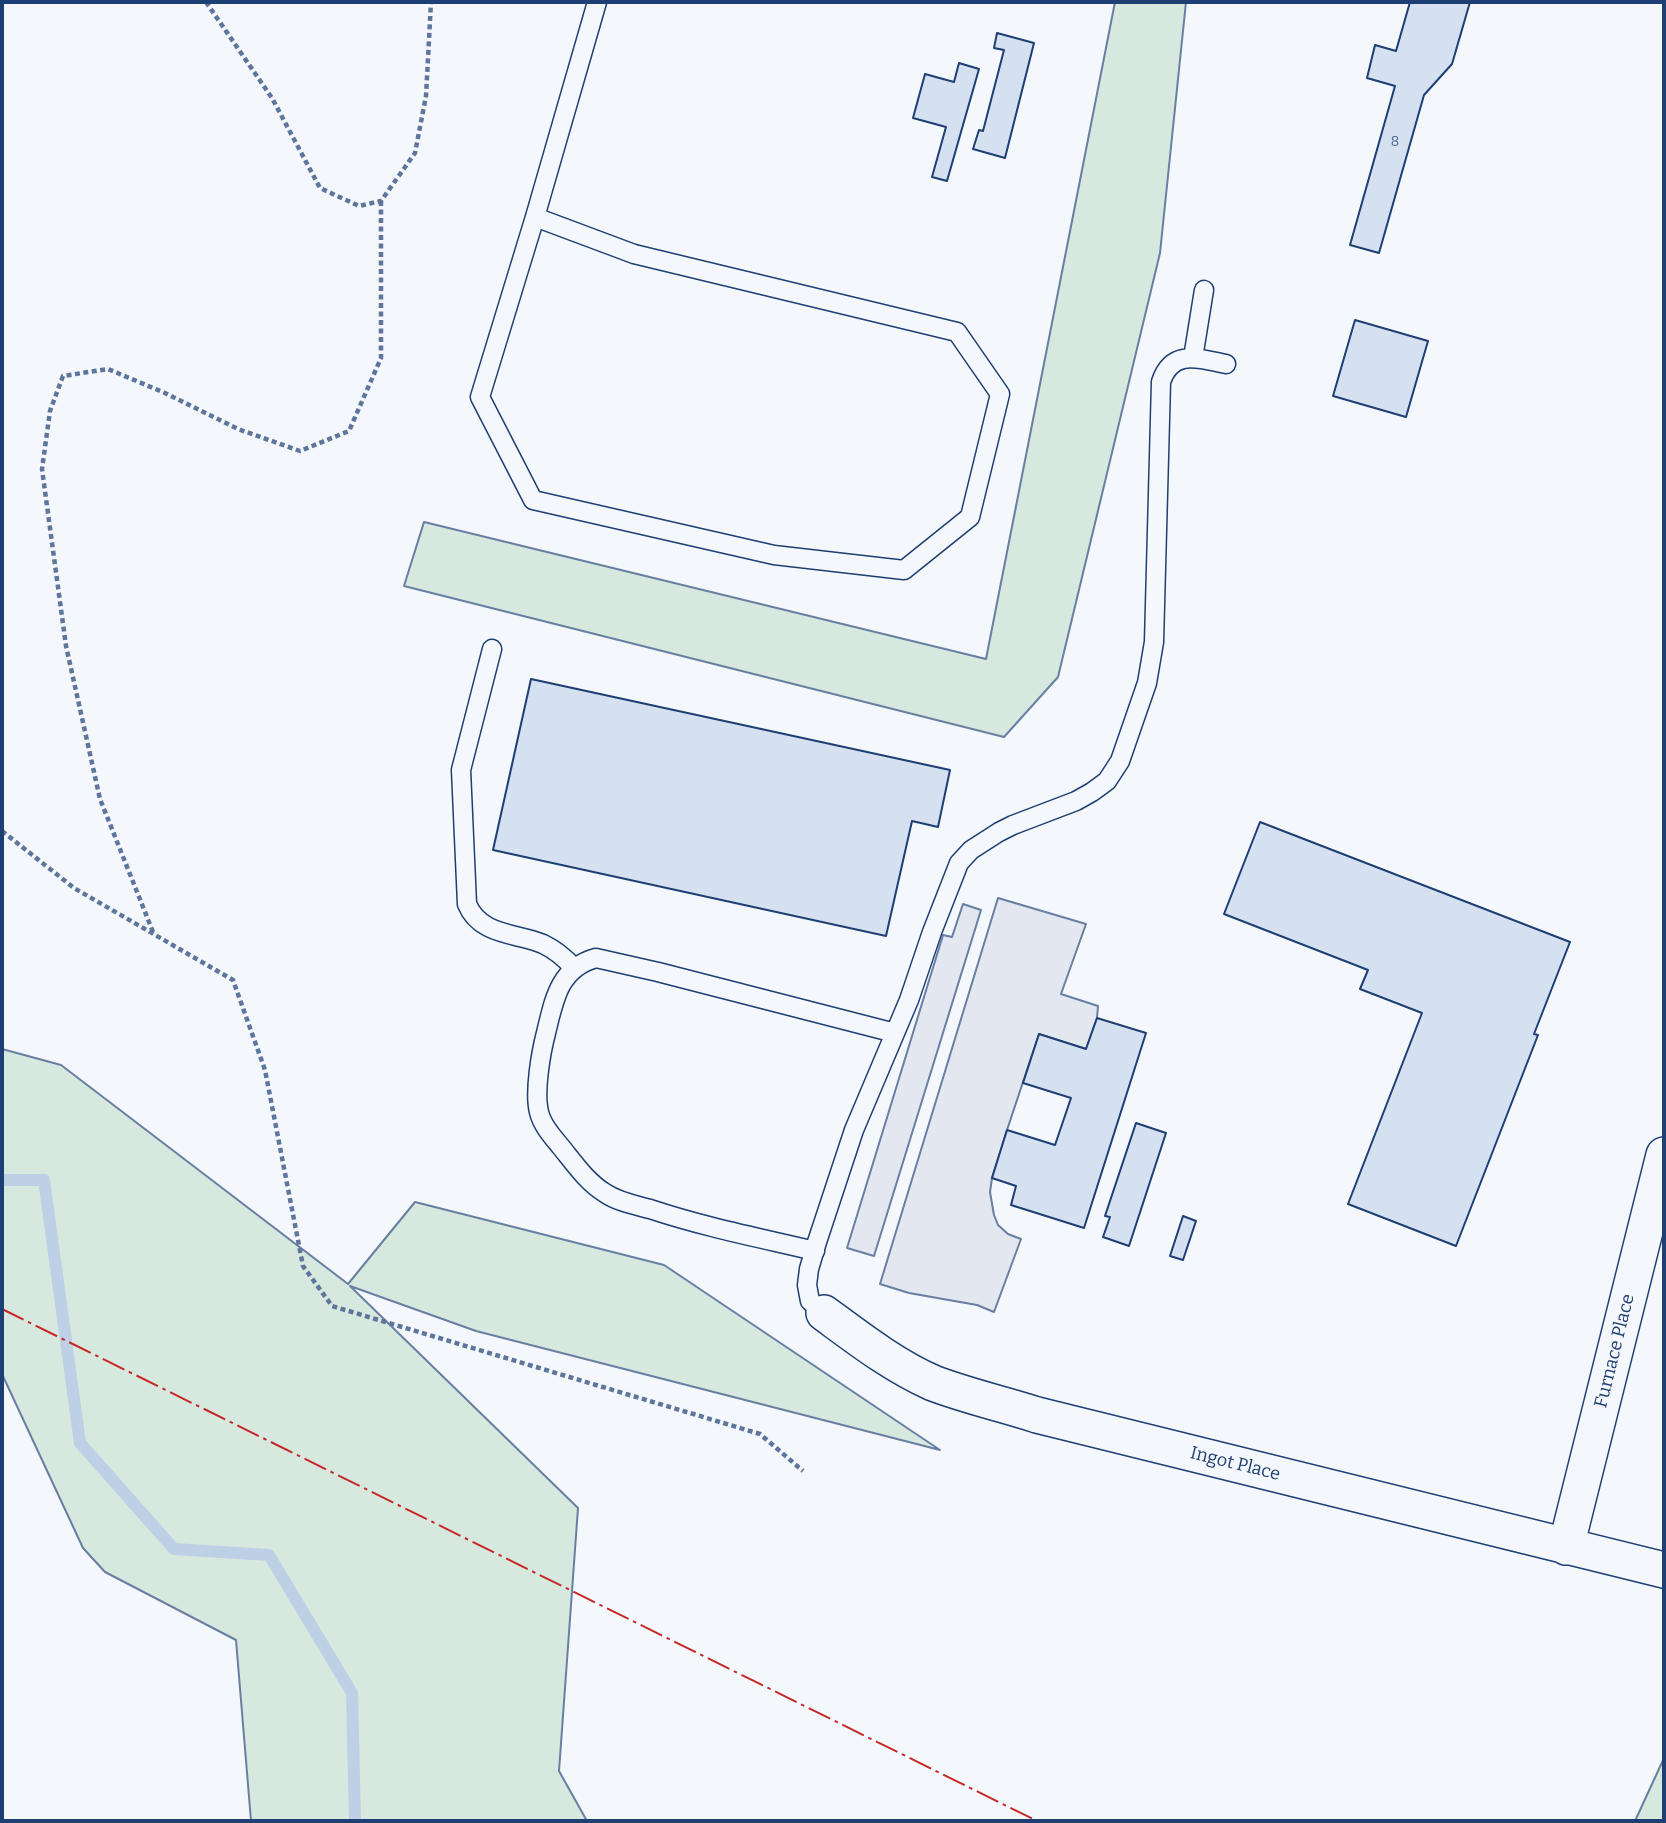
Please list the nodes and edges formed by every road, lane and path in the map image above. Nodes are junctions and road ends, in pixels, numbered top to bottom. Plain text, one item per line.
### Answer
1 (206, 2) edge
2 (431, 2) edge
3 (597, 2) edge
4 (382, 201) junction
5 (535, 217) junction
6 (1203, 290) dead end
7 (1193, 358) junction
8 (1226, 364) dead end
9 (492, 649) dead end
10 (2, 831) edge
11 (154, 934) junction
12 (574, 968) junction
13 (895, 1033) junction
14 (1664, 1155) edge
15 (815, 1251) junction
16 (824, 1313) joint
17 (803, 1471) dead end
18 (1566, 1547) junction
19 (1664, 1570) edge

1 - 4 path
2 - 4 path
3 - 5 lane
4 - 11 path
5 - 5 lane
6 - 7 lane
7 - 8 lane
7 - 13 lane
9 - 12 lane
10 - 11 path
11 - 17 path
12 - 13 lane
12 - 15 lane
13 - 15 lane
14 - 18 street, Furnace Place
15 - 16 lane
16 - 18 street, Ingot Place
18 - 19 street, Ingot Place

